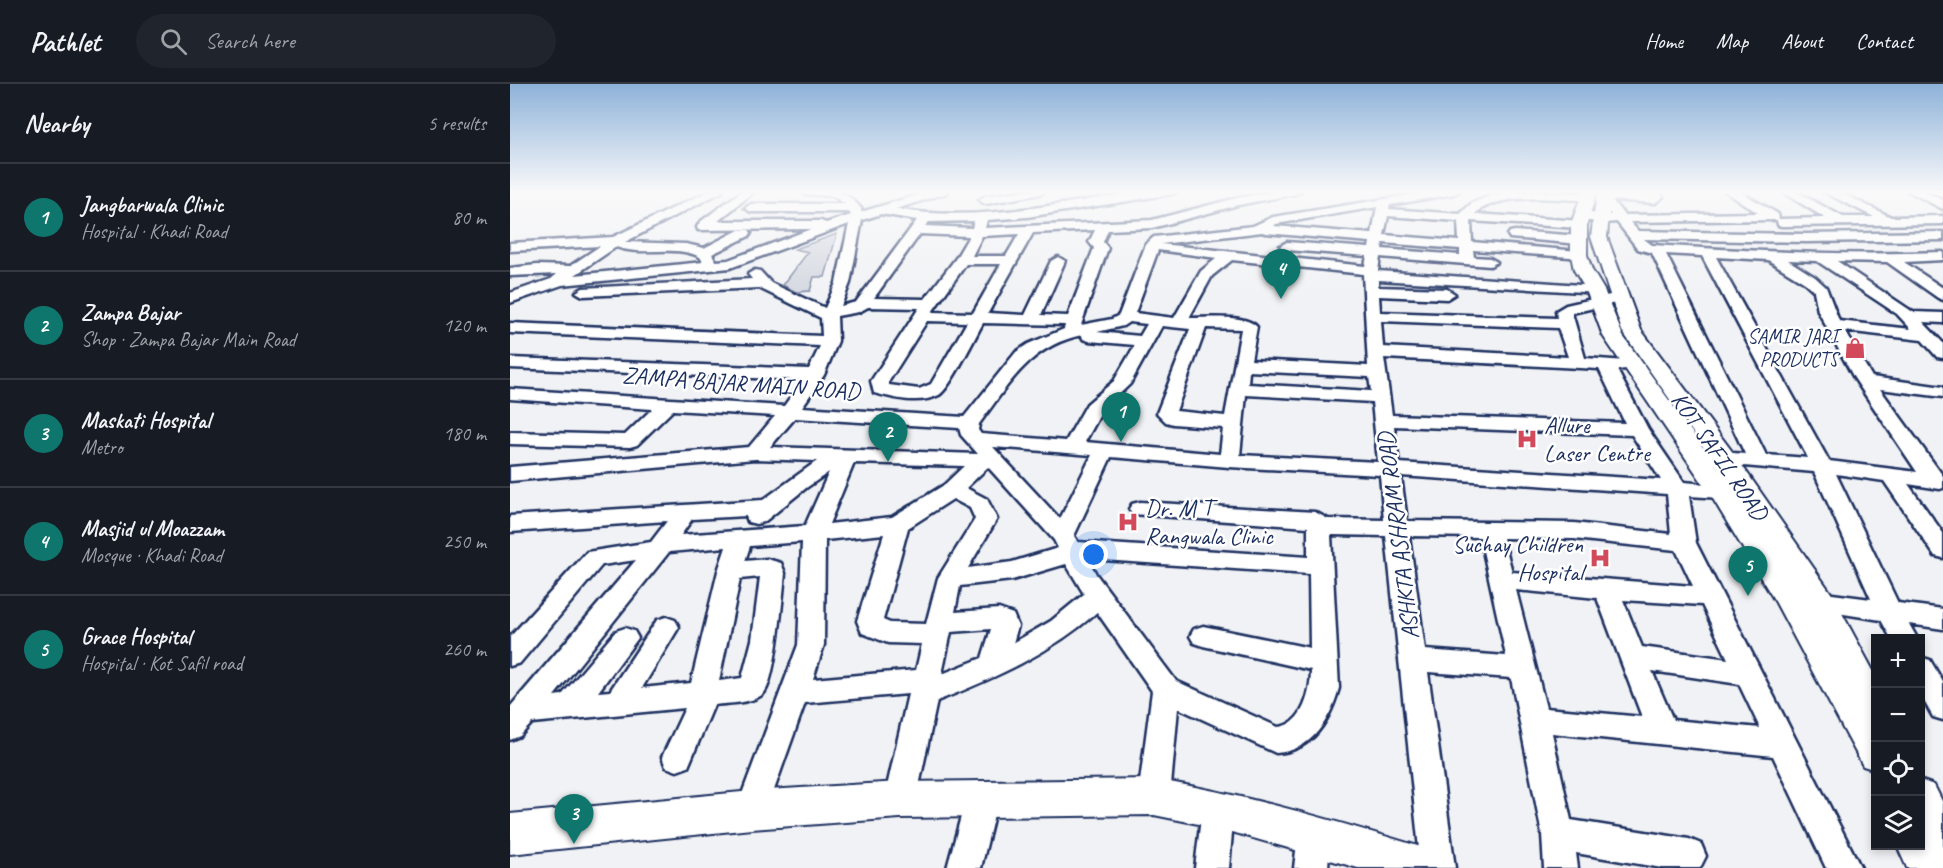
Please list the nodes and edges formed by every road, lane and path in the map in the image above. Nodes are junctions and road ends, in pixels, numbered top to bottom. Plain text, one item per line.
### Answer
1 (1103, 227) edge
2 (642, 228) edge
3 (702, 228) edge
4 (722, 228) edge
5 (772, 228) edge
6 (826, 228) edge
7 (853, 228) edge
8 (917, 228) edge
9 (941, 228) edge
10 (978, 228) edge
11 (1009, 228) edge
12 (1088, 228) edge
13 (1153, 228) edge
14 (1237, 228) edge
15 (1281, 228) edge
16 (1324, 228) edge
17 (1354, 228) edge
18 (1400, 228) edge
19 (1439, 228) edge
20 (1466, 228) edge
21 (1513, 228) edge
22 (1574, 228) edge
23 (1656, 228) edge
24 (1790, 228) edge
25 (1906, 228) edge
26 (738, 229) junction
27 (915, 230) junction
28 (1028, 230) junction
29 (1294, 232) junction
30 (1594, 232) edge
31 (1381, 233) edge
32 (1498, 234) dead end
33 (1634, 235) junction
34 (1943, 236) edge
35 (1925, 237) junction
36 (1806, 238) junction
37 (615, 242) junction
38 (1158, 243) junction
39 (781, 244) junction
40 (1943, 245) edge
41 (1287, 246) junction
42 (1465, 246) junction
43 (510, 247) edge
44 (676, 248) junction
45 (643, 249) junction
46 (1657, 250) junction
47 (600, 253) junction
48 (704, 253) junction
49 (1707, 253) junction
50 (510, 255) edge
51 (755, 255) junction
52 (1229, 255) junction
53 (1770, 256) junction
54 (1826, 256) junction
55 (1943, 256) edge
56 (1925, 257) junction
57 (1890, 258) junction
58 (963, 260) junction
59 (1269, 260) junction
60 (1467, 260) junction
61 (1010, 261) junction
62 (1058, 261) dead end
63 (1502, 263) dead end
64 (1525, 265) dead end
65 (712, 267) junction
66 (1943, 269) edge
67 (572, 270) junction
68 (510, 272) edge
69 (628, 274) junction
70 (878, 281) junction
71 (555, 282) junction
72 (762, 283) junction
73 (843, 283) junction
74 (1470, 288) junction
75 (1532, 291) junction
76 (513, 295) edge
77 (1943, 295) edge
78 (863, 302) junction
79 (926, 310) junction
80 (829, 314) junction
81 (1374, 316) junction
82 (978, 317) junction
83 (1126, 317) junction
84 (1909, 317) junction
85 (1943, 318) edge
86 (1031, 319) junction
87 (1157, 320) junction
88 (1184, 322) junction
89 (1545, 322) junction
90 (1565, 323) junction
91 (1834, 325) junction
92 (510, 328) edge
93 (1071, 329) junction
94 (1929, 336) junction
95 (830, 341) junction
96 (1145, 341) junction
97 (1943, 353) edge
98 (1377, 362) junction
99 (510, 363) edge
100 (1578, 363) junction
101 (1241, 365) junction
102 (1606, 365) junction
103 (1632, 366) junction
104 (815, 375) junction
105 (1866, 382) junction
106 (1238, 388) junction
107 (886, 390) junction
108 (1943, 392) edge
109 (510, 394) edge
110 (1381, 397) junction
111 (669, 404) junction
112 (790, 411) junction
113 (865, 416) junction
114 (1384, 420) junction
115 (1234, 423) junction
116 (1638, 429) junction
117 (510, 438) edge
118 (980, 446) junction
119 (1072, 448) junction
120 (1104, 451) junction
121 (755, 453) junction
122 (1697, 455) junction
123 (842, 457) junction
124 (1725, 459) junction
125 (1758, 460) junction
126 (1229, 461) junction
127 (1822, 466) junction
128 (1390, 469) junction
129 (511, 475) edge
130 (1891, 476) junction
131 (1938, 482) edge
132 (1677, 488) junction
133 (952, 490) junction
134 (1721, 491) junction
135 (766, 507) junction
136 (1140, 509) dead end
137 (685, 513) junction
138 (510, 524) edge
139 (898, 524) junction
140 (1319, 527) junction
141 (1397, 530) junction
142 (1490, 530) junction
143 (814, 532) junction
144 (737, 538) junction
145 (1684, 543) junction
146 (1069, 546) junction
147 (661, 547) junction
148 (1943, 550) edge
149 (1321, 566) junction
150 (730, 571) junction
151 (950, 578) junction
152 (1504, 580) junction
153 (1606, 590) junction
154 (1099, 596) junction
155 (1711, 596) junction
156 (1788, 597) junction
157 (1820, 601) junction
158 (1889, 611) junction
159 (1943, 619) edge
160 (666, 627) dead end
161 (938, 628) junction
162 (1901, 634) edge
163 (1203, 636) dead end
164 (626, 638) dead end
165 (510, 655) edge
166 (1633, 657) junction
167 (1412, 660) junction
168 (1324, 662) junction
169 (993, 665) junction
170 (1522, 668) junction
171 (1750, 674) junction
172 (1925, 677) edge
173 (924, 687) junction
174 (1166, 689) junction
175 (794, 692) junction
176 (704, 694) junction
177 (618, 702) junction
178 (1871, 702) edge
179 (570, 706) junction
180 (1943, 708) edge
181 (517, 719) edge
182 (1534, 719) junction
183 (1663, 732) junction
184 (1784, 744) junction
185 (1871, 747) edge
186 (677, 757) dead end
187 (1154, 797) junction
188 (982, 798) junction
189 (900, 800) junction
190 (1218, 808) junction
191 (1925, 808) edge
192 (752, 810) junction
193 (510, 834) edge
194 (1558, 834) junction
195 (1943, 843) edge
196 (1919, 850) edge
197 (1313, 851) edge
198 (1689, 856) dead end
199 (964, 868) edge
200 (1212, 868) edge
201 (1421, 868) edge
202 (1438, 868) edge
203 (1561, 868) edge
204 (1844, 868) edge
205 (1928, 868) edge

1 - 93 street
2 - 37 street
3 - 44 street
4 - 26 street
5 - 26 street
6 - 39 street
7 - 73 street
8 - 27 street
9 - 27 street
10 - 58 street
11 - 28 street
12 - 28 street
13 - 38 street
14 - 38 street
15 - 29 street
16 - 31 street
17 - 31 street
18 - 31 street
19 - 31 street
20 - 42 street
21 - 30 street
22 - 30 street
23 - 30 street
24 - 36 street
25 - 35 street
26 - 39 street
26 - 48 street
27 - 70 street
28 - 61 street
29 - 31 street
29 - 41 street
30 - 32 street
30 - 33 street
30 - 42 street
30 - 64 street
30 - 75 street
30 - 90 street
30 - 103 main road, KOT SAFIL ROAD
30 - 124 main road, KOT SAFIL ROAD
31 - 41 street
31 - 42 street
31 - 59 street
31 - 60 street
31 - 74 street
31 - 81 street, ASHKTA ASHRAM ROAD
33 - 36 street
33 - 46 street
34 - 35 street
35 - 36 street
35 - 40 street
36 - 54 street
37 - 43 street
37 - 45 street
37 - 47 street
38 - 52 street
38 - 83 street
39 - 51 street
41 - 59 street
42 - 60 street
44 - 45 street
44 - 48 street
45 - 69 street
46 - 49 street
46 - 125 street
47 - 50 street
47 - 67 street
48 - 65 street
49 - 53 street
49 - 127 street
51 - 65 street
51 - 72 street
52 - 59 street
52 - 88 street
53 - 54 street
53 - 91 street
54 - 57 street
54 - 84 street
55 - 56 street
56 - 57 street
56 - 66 street
57 - 77 street
58 - 61 street
58 - 79 street
60 - 63 street
60 - 74 street
61 - 82 street
62 - 86 street
65 - 69 street
67 - 68 street
67 - 71 street
69 - 71 street
70 - 73 street
70 - 78 street
71 - 76 street
72 - 76 street
72 - 80 street
73 - 80 street
74 - 75 street
75 - 89 street
78 - 79 street
78 - 80 street
79 - 82 street
79 - 107 street
80 - 95 street
81 - 89 street
81 - 98 street, ASHKTA ASHRAM ROAD
82 - 86 street
82 - 107 street
83 - 87 street
83 - 93 street
84 - 85 street
84 - 94 street
86 - 93 street
87 - 88 street
87 - 96 street
88 - 101 street
88 - 115 street
89 - 90 street
90 - 100 street
91 - 94 street
91 - 105 street
92 - 95 street
93 - 96 street
93 - 118 street
94 - 97 street
95 - 104 street
96 - 119 street
98 - 100 street
98 - 101 street
98 - 110 street, ASHKTA ASHRAM ROAD
99 - 104 street
100 - 102 street
101 - 106 street
102 - 103 street
102 - 116 street
103 - 122 main road, KOT SAFIL ROAD
104 - 112 street
105 - 108 street
105 - 131 street
106 - 110 street
106 - 115 street
107 - 113 street
109 - 111 street, ZAMPA BAJAR MAIN ROAD
110 - 114 street, ASHKTA ASHRAM ROAD
111 - 112 street, ZAMPA BAJAR MAIN ROAD
111 - 117 street
112 - 113 street, ZAMPA BAJAR MAIN ROAD
112 - 121 street
113 - 118 street, ZAMPA BAJAR MAIN ROAD
114 - 116 street
114 - 128 street, ASHKTA ASHRAM ROAD
115 - 126 street
116 - 132 street
118 - 119 street
118 - 123 street
118 - 133 street
118 - 146 street
119 - 120 street
120 - 126 street
120 - 146 street
121 - 123 street
121 - 129 street
122 - 124 street
122 - 134 main road, KOT SAFIL ROAD
123 - 135 street
123 - 143 street
124 - 125 street
124 - 157 main road, KOT SAFIL ROAD
125 - 127 street
126 - 128 street
127 - 130 street
127 - 158 street
128 - 132 street
128 - 141 street, ASHKTA ASHRAM ROAD
130 - 131 street
130 - 148 street
132 - 134 street
132 - 145 street
133 - 139 street
133 - 151 street
134 - 156 main road, KOT SAFIL ROAD
135 - 137 street
135 - 144 street
136 - 140 street
137 - 138 street
137 - 147 street
139 - 143 street
139 - 161 street
140 - 141 street
140 - 149 street
141 - 142 street
141 - 167 street, ASHKTA ASHRAM ROAD
142 - 145 street
142 - 152 street
143 - 144 street
143 - 175 street
144 - 147 street
144 - 150 street
145 - 155 street
146 - 149 street
146 - 151 street
146 - 154 street
147 - 165 street
147 - 181 street
149 - 168 street
150 - 176 street
150 - 176 street
151 - 161 street
152 - 153 street
152 - 170 street
153 - 155 street
153 - 166 street
154 - 169 street
154 - 174 street
155 - 171 street
156 - 157 street
156 - 185 main road, KOT SAFIL ROAD
157 - 158 street
157 - 178 main road, KOT SAFIL ROAD
158 - 159 street
158 - 162 street
160 - 177 street
161 - 169 street
161 - 173 street
163 - 168 street
164 - 179 street
166 - 171 street
166 - 183 street
167 - 170 street
167 - 202 street, ASHKTA ASHRAM ROAD
168 - 174 street
169 - 173 street
170 - 182 street
171 - 184 street
172 - 180 street
173 - 175 street
173 - 189 street
174 - 187 street
175 - 192 street
176 - 177 street
176 - 186 street
177 - 179 street
179 - 181 street
182 - 183 street
182 - 194 street
183 - 184 street
184 - 204 street
187 - 188 main road
187 - 190 main road
188 - 189 main road
188 - 199 street
189 - 192 main road
190 - 197 main road
190 - 200 street
191 - 195 main road
192 - 193 main road
194 - 198 street
194 - 203 street
196 - 205 main road
197 - 201 main road

